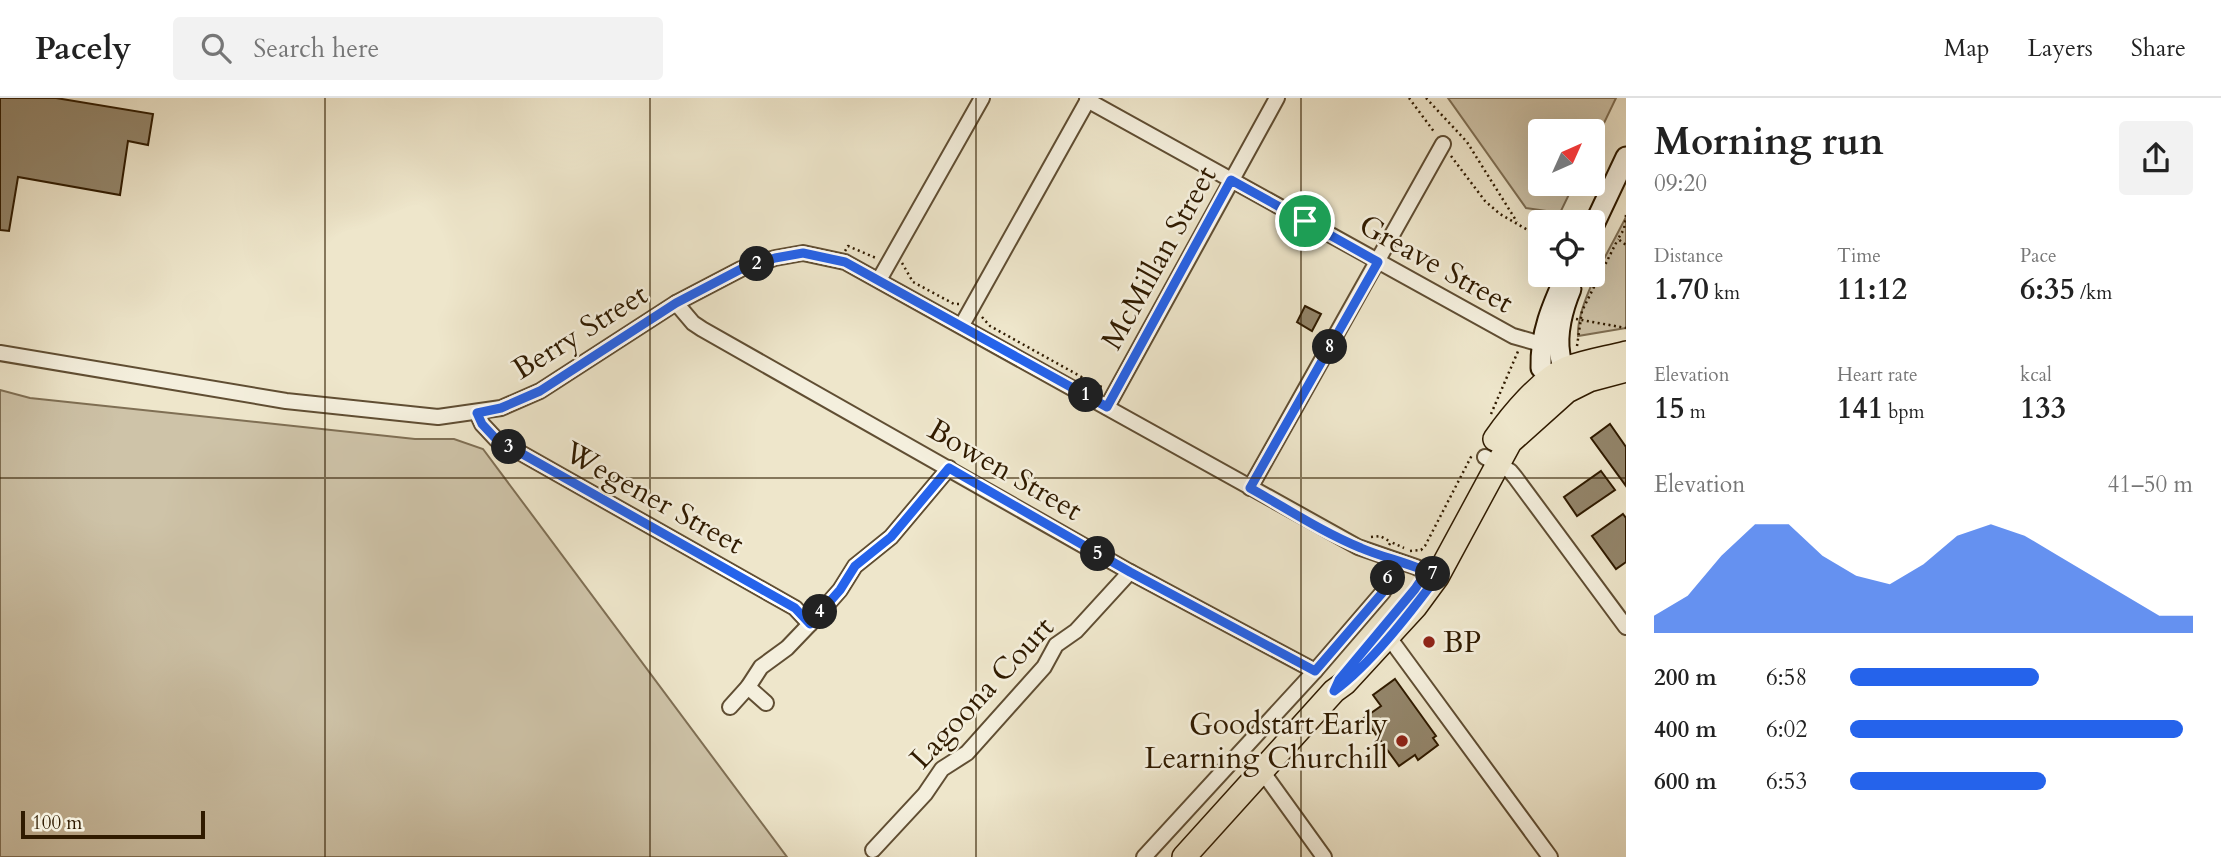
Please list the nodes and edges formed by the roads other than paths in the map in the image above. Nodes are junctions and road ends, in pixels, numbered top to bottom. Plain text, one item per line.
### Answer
1 (982, 98) edge
2 (1277, 98) edge
3 (1088, 99) edge
4 (1443, 144) road end
5 (1626, 157) edge
6 (1231, 180) junction
7 (1601, 210) edge
8 (1378, 262) junction
9 (879, 280) junction
10 (1560, 287) edge
11 (1573, 287) edge
12 (676, 303) junction
13 (962, 325) junction
14 (1541, 344) junction
15 (0, 353) edge
16 (1626, 353) edge
17 (1626, 370) edge
18 (1565, 373) junction
19 (1107, 407) junction
20 (477, 413) junction
21 (1491, 460) junction
22 (949, 468) junction
23 (1250, 488) junction
24 (1394, 560) junction
25 (1130, 572) junction
26 (1432, 574) junction
27 (810, 624) junction
28 (1626, 627) edge
29 (1386, 633) junction
30 (1315, 671) junction
31 (748, 687) junction
32 (766, 703) dead end
33 (730, 707) dead end
34 (1262, 771) junction
35 (873, 850) dead end
36 (1144, 857) edge
37 (1184, 857) edge
38 (1324, 857) edge
39 (1550, 857) edge

1 - 9 street
2 - 6 street, McMillan Street
3 - 6 street, Greave Street
3 - 13 street
4 - 8 street
5 - 7 main road
6 - 8 street, Greave Street
6 - 19 street, McMillan Street
8 - 14 street, Greave Street
8 - 23 street
9 - 12 street, Berry Street
9 - 13 street, Berry Street
10 - 14 main road
11 - 18 main road
12 - 20 street, Berry Street
12 - 22 street, Bowen Street
13 - 19 street, Berry Street
14 - 18 main road
15 - 20 street, Berry Street
16 - 18 main road
17 - 18 main road
18 - 21 main road
19 - 23 street, Berry Street
20 - 27 street, Wegener Street
21 - 26 main road
21 - 28 street
22 - 25 street, Bowen Street
22 - 27 street
23 - 24 street, Berry Street
24 - 26 street, Berry Street
24 - 30 street
25 - 30 street, Bowen Street
25 - 35 street, Lagoona Court
26 - 29 main road
27 - 31 street
29 - 34 main road
29 - 39 street
30 - 36 street
31 - 32 street
31 - 33 street
34 - 37 main road
34 - 38 street

